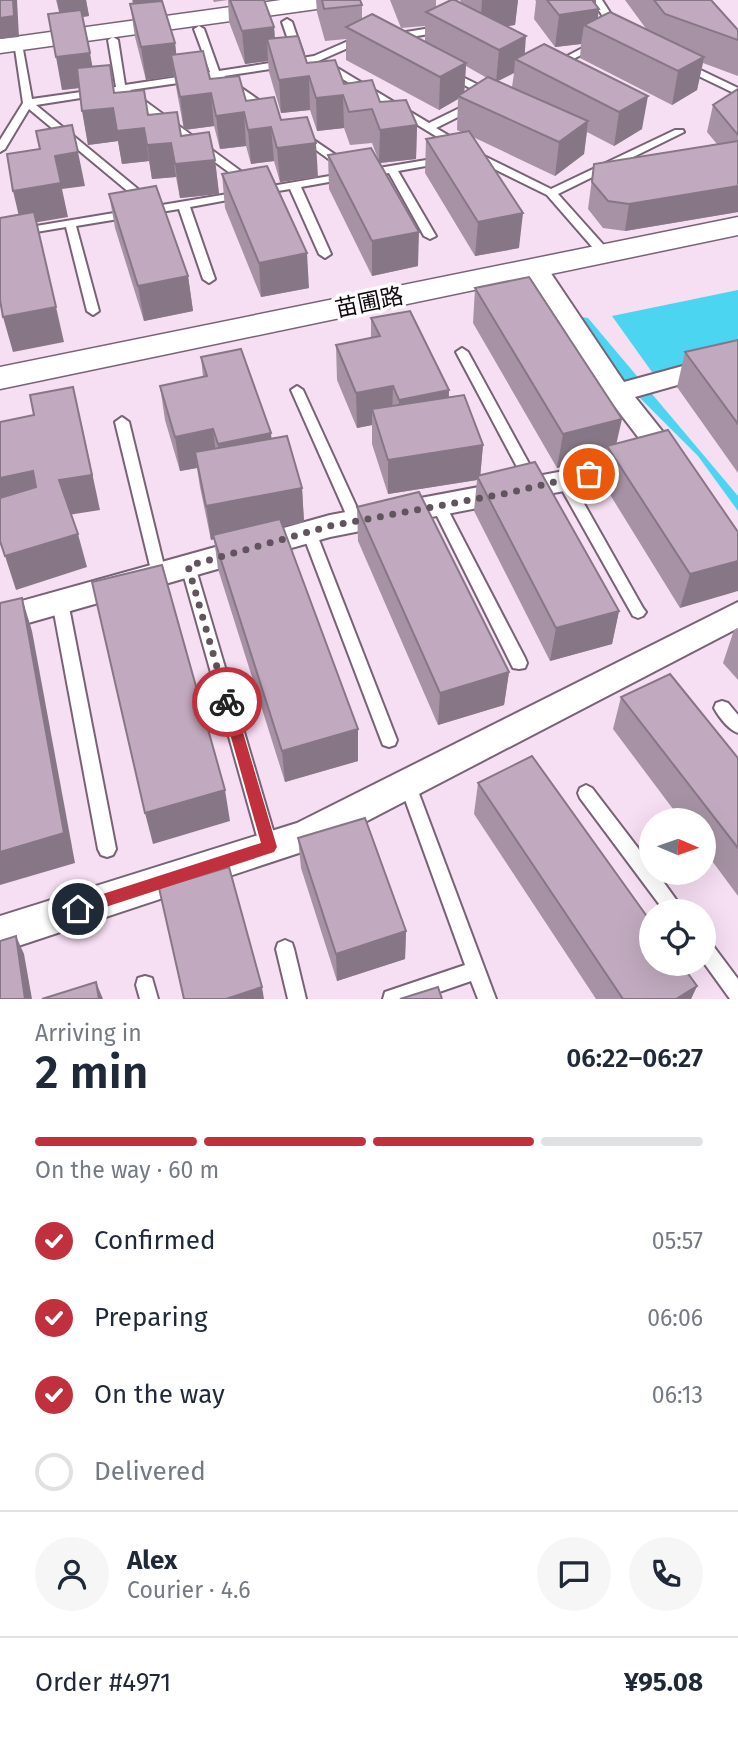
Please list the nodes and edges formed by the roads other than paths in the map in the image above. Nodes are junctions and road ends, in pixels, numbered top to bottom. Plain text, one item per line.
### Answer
1 (331, 0) edge
2 (597, 0) edge
3 (276, 10) edge
4 (448, 28) edge
5 (199, 29) dead end
6 (113, 40) dead end
7 (371, 41) edge
8 (9, 45) edge
9 (396, 45) edge
10 (316, 59) junction
11 (301, 61) junction
12 (678, 63) edge
13 (539, 67) edge
14 (550, 67) junction
15 (444, 71) edge
16 (563, 73) edge
17 (216, 75) junction
18 (121, 89) junction
19 (738, 92) edge
20 (492, 96) junction
21 (503, 96) edge
22 (28, 103) junction
23 (282, 121) edge
24 (429, 127) junction
25 (292, 128) edge
26 (679, 132) dead end
27 (0, 149) edge
28 (474, 155) junction
29 (392, 169) junction
30 (358, 175) junction
31 (294, 185) junction
32 (261, 191) junction
33 (551, 193) junction
34 (183, 204) junction
35 (156, 209) junction
36 (70, 223) junction
37 (738, 226) edge
38 (0, 235) edge
39 (430, 236) dead end
40 (325, 254) dead end
41 (604, 254) junction
42 (536, 268) junction
43 (209, 279) dead end
44 (93, 311) dead end
45 (462, 352) dead end
46 (737, 361) edge
47 (0, 378) edge
48 (297, 390) dead end
49 (618, 393) junction
50 (122, 422) dead end
51 (663, 451) junction
52 (564, 481) junction
53 (688, 484) edge
54 (535, 487) junction
55 (439, 506) junction
56 (356, 521) junction
57 (309, 532) junction
58 (188, 566) junction
59 (159, 574) junction
60 (60, 602) junction
61 (638, 612) dead end
62 (738, 614) edge
63 (0, 619) edge
64 (519, 663) dead end
65 (722, 708) dead end
66 (738, 726) edge
67 (389, 740) dead end
68 (407, 783) junction
69 (586, 793) dead end
70 (270, 847) junction
71 (107, 849) dead end
72 (666, 899) edge
73 (0, 934) edge
74 (285, 949) dead end
75 (716, 965) edge
76 (476, 970) junction
77 (738, 994) edge
78 (297, 999) edge
79 (392, 999) edge
80 (487, 999) edge

1 - 3 street
2 - 14 lane
3 - 8 street
3 - 11 lane
4 - 9 lane
5 - 17 lane
6 - 18 lane
7 - 10 lane
8 - 22 lane
10 - 11 lane
10 - 24 lane
11 - 17 lane
12 - 19 lane
13 - 14 lane
14 - 16 lane
15 - 20 lane
17 - 18 lane
17 - 23 lane
18 - 22 lane
18 - 32 lane
20 - 21 lane
20 - 24 lane
22 - 27 lane
22 - 35 lane
24 - 28 lane
25 - 30 lane
26 - 33 lane
28 - 29 lane
28 - 33 lane
29 - 30 lane
29 - 39 lane
30 - 31 lane
31 - 32 lane
31 - 40 lane
32 - 34 lane
33 - 41 lane
34 - 35 lane
34 - 43 lane
35 - 36 lane
36 - 38 lane
36 - 44 lane
37 - 41 street, 苗圃路
41 - 42 street, 苗圃路
42 - 47 street, 苗圃路
42 - 49 street
45 - 54 lane
46 - 49 street
48 - 56 lane
49 - 51 street
50 - 59 lane
51 - 52 street
51 - 53 street
52 - 54 street
52 - 61 lane
54 - 55 street
55 - 56 street
55 - 64 lane
56 - 57 street
57 - 58 street
57 - 67 lane
58 - 59 street
58 - 70 lane
59 - 60 street
60 - 63 street
60 - 71 lane
62 - 68 street
65 - 66 lane
68 - 70 street
68 - 76 lane
69 - 72 lane
70 - 73 street
74 - 78 lane
75 - 77 lane
76 - 79 lane
76 - 80 lane

